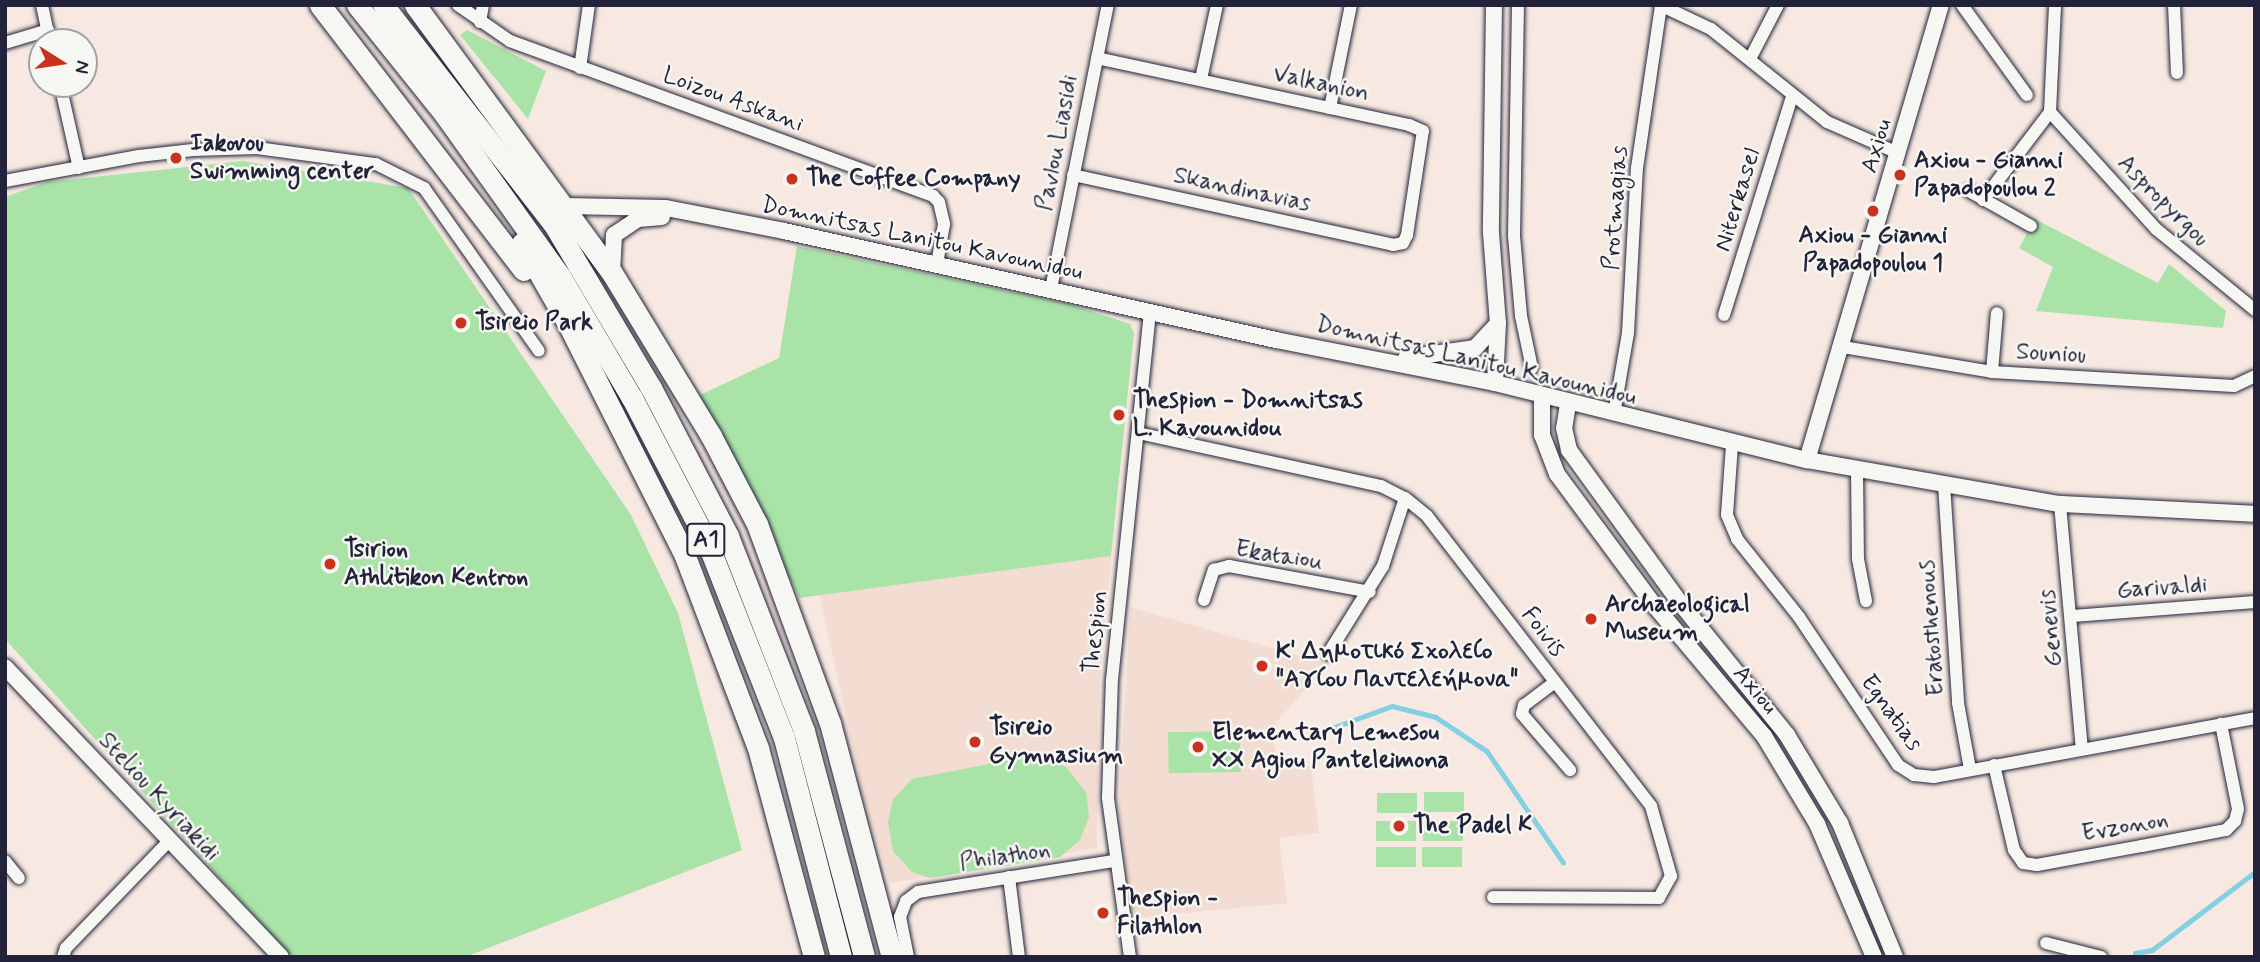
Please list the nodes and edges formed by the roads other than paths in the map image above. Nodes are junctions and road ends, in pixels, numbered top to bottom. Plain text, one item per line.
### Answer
1 (42, 5) edge
2 (320, 5) edge
3 (357, 5) edge
4 (383, 5) edge
5 (415, 5) edge
6 (458, 5) edge
7 (483, 5) edge
8 (589, 5) edge
9 (1108, 5) edge
10 (1217, 5) edge
11 (1350, 5) edge
12 (1494, 5) edge
13 (1518, 5) edge
14 (1660, 5) edge
15 (1778, 5) edge
16 (1941, 5) edge
17 (1962, 5) edge
18 (2055, 5) edge
19 (2174, 5) edge
20 (480, 22) junction
21 (47, 28) edge
22 (28, 39) edge
23 (5, 43) edge
24 (1751, 57) junction
25 (1097, 58) junction
26 (580, 68) junction
27 (2176, 74) dead end
28 (1201, 79) junction
29 (1493, 83) junction
30 (1516, 84) junction
31 (2027, 95) dead end
32 (1792, 97) junction
33 (63, 98) edge
34 (1330, 108) junction
35 (2050, 112) junction
36 (1898, 153) junction
37 (480, 165) junction
38 (79, 167) junction
39 (1073, 175) junction
40 (5, 181) edge
41 (1969, 191) dead end
42 (1983, 200) junction
43 (560, 215) junction
44 (692, 215) junction
45 (2031, 226) dead end
46 (1402, 243) joint
47 (937, 264) junction
48 (612, 273) junction
49 (1051, 289) junction
50 (2255, 310) edge
51 (1150, 312) junction
52 (1997, 313) dead end
53 (1724, 315) dead end
54 (1499, 323) junction
55 (1843, 347) junction
56 (539, 351) dead end
57 (1386, 360) junction
58 (1532, 368) dead end
59 (1992, 372) junction
60 (2255, 376) edge
61 (1496, 383) junction
62 (1542, 397) junction
63 (1568, 404) junction
64 (607, 405) junction
65 (1614, 414) junction
66 (1138, 433) junction
67 (711, 436) junction
68 (1732, 444) junction
69 (1807, 460) junction
70 (1857, 468) junction
71 (1944, 484) junction
72 (1405, 498) junction
73 (2060, 504) junction
74 (2255, 514) edge
75 (1370, 592) junction
76 (1204, 600) dead end
77 (1866, 601) dead end
78 (2255, 602) edge
79 (2072, 615) junction
80 (1328, 654) dead end
81 (5, 667) edge
82 (1555, 681) junction
83 (2255, 718) edge
84 (2221, 724) junction
85 (2082, 749) junction
86 (1994, 765) junction
87 (1970, 769) junction
88 (1570, 770) dead end
89 (169, 841) junction
90 (5, 861) edge
91 (1114, 861) junction
92 (1009, 877) junction
93 (19, 878) dead end
94 (1493, 897) dead end
95 (2046, 943) dead end
96 (63, 957) edge
97 (281, 957) edge
98 (814, 957) edge
99 (841, 957) edge
100 (863, 957) edge
101 (892, 957) edge
102 (908, 957) edge
103 (1019, 957) edge
104 (1130, 957) edge
105 (1874, 957) edge
106 (1895, 957) edge
107 (2101, 957) edge

1 - 21 street
2 - 64 highway
3 - 37 highway, A1
4 - 43 highway, A1
5 - 43 highway
6 - 20 street, Loizou Askani
7 - 20 street
8 - 26 street
9 - 25 street, Pavlou Liasidi
10 - 28 street
11 - 34 street
12 - 29 street
13 - 30 street
14 - 24 street
14 - 65 street, Protmagias
15 - 24 street
16 - 36 street, Axiou
17 - 31 street
18 - 35 street
19 - 27 street
20 - 26 street, Loizou Askani
22 - 23 street
24 - 32 street
25 - 28 street, Valkanion
25 - 39 street, Pavlou Liasidi
26 - 47 street, Loizou Askani
28 - 34 street, Valkanion
29 - 30 street
29 - 54 street
30 - 58 street
32 - 36 street
32 - 53 street, Niterkasel
33 - 38 street
34 - 46 street, Valkanion
35 - 42 street
35 - 50 street, Aspropyrgou
36 - 55 street, Axiou
37 - 64 highway
37 - 99 highway, A1
38 - 40 street
38 - 56 street
39 - 46 street, Skandinavias
39 - 49 street, Pavlou Liasidi
41 - 42 street
42 - 45 street
43 - 44 street, Domnitsas Lanitou Kavounidou
43 - 48 highway
43 - 67 highway
43 - 100 highway, A1
44 - 47 street, Domnitsas Lanitou Kavounidou
44 - 48 street, Domnitsas Lanitou Kavounidou
47 - 49 street, Domnitsas Lanitou Kavounidou
48 - 67 highway
49 - 51 street, Domnitsas Lanitou Kavounidou
51 - 57 street, Domnitsas Lanitou Kavounidou
51 - 66 street, Thespion
52 - 59 street
54 - 57 street
54 - 61 street
55 - 59 street, Souniou
55 - 69 street, Axiou
57 - 61 street, Domnitsas Lanitou Kavounidou
59 - 60 street, Souniou
61 - 62 street, Domnitsas Lanitou Kavounidou
62 - 63 street, Domnitsas Lanitou Kavounidou
62 - 105 street, Axiou
63 - 65 street, Domnitsas Lanitou Kavounidou
63 - 106 street, Axiou
64 - 98 highway
65 - 68 street, Domnitsas Lanitou Kavounidou
66 - 72 street, Foivis
66 - 91 street, Thespion
67 - 101 highway
68 - 69 street, Domnitsas Lanitou Kavounidou
68 - 87 street, Egnatias
69 - 70 street, Domnitsas Lanitou Kavounidou
70 - 71 street, Domnitsas Lanitou Kavounidou
70 - 77 street
71 - 73 street, Domnitsas Lanitou Kavounidou
71 - 87 street, Eratosthenous
72 - 75 street
72 - 82 street, Foivis
73 - 74 street, Domnitsas Lanitou Kavounidou
73 - 79 street, Genevis
75 - 76 street, Ekataiou
75 - 80 street
78 - 79 street, Garivaldi
79 - 85 street, Genevis
81 - 89 street, Steliou Kyriakidi
82 - 88 street
82 - 94 street, Foivis
83 - 84 street, Egnatias
84 - 85 street, Egnatias
84 - 86 street, Evzonon
85 - 86 street, Egnatias
86 - 87 street, Egnatias
89 - 96 street
89 - 97 street, Steliou Kyriakidi
90 - 93 street
91 - 92 street, Philathon
91 - 104 street, Thespion
92 - 102 street, Philathon
92 - 103 street
95 - 107 street

